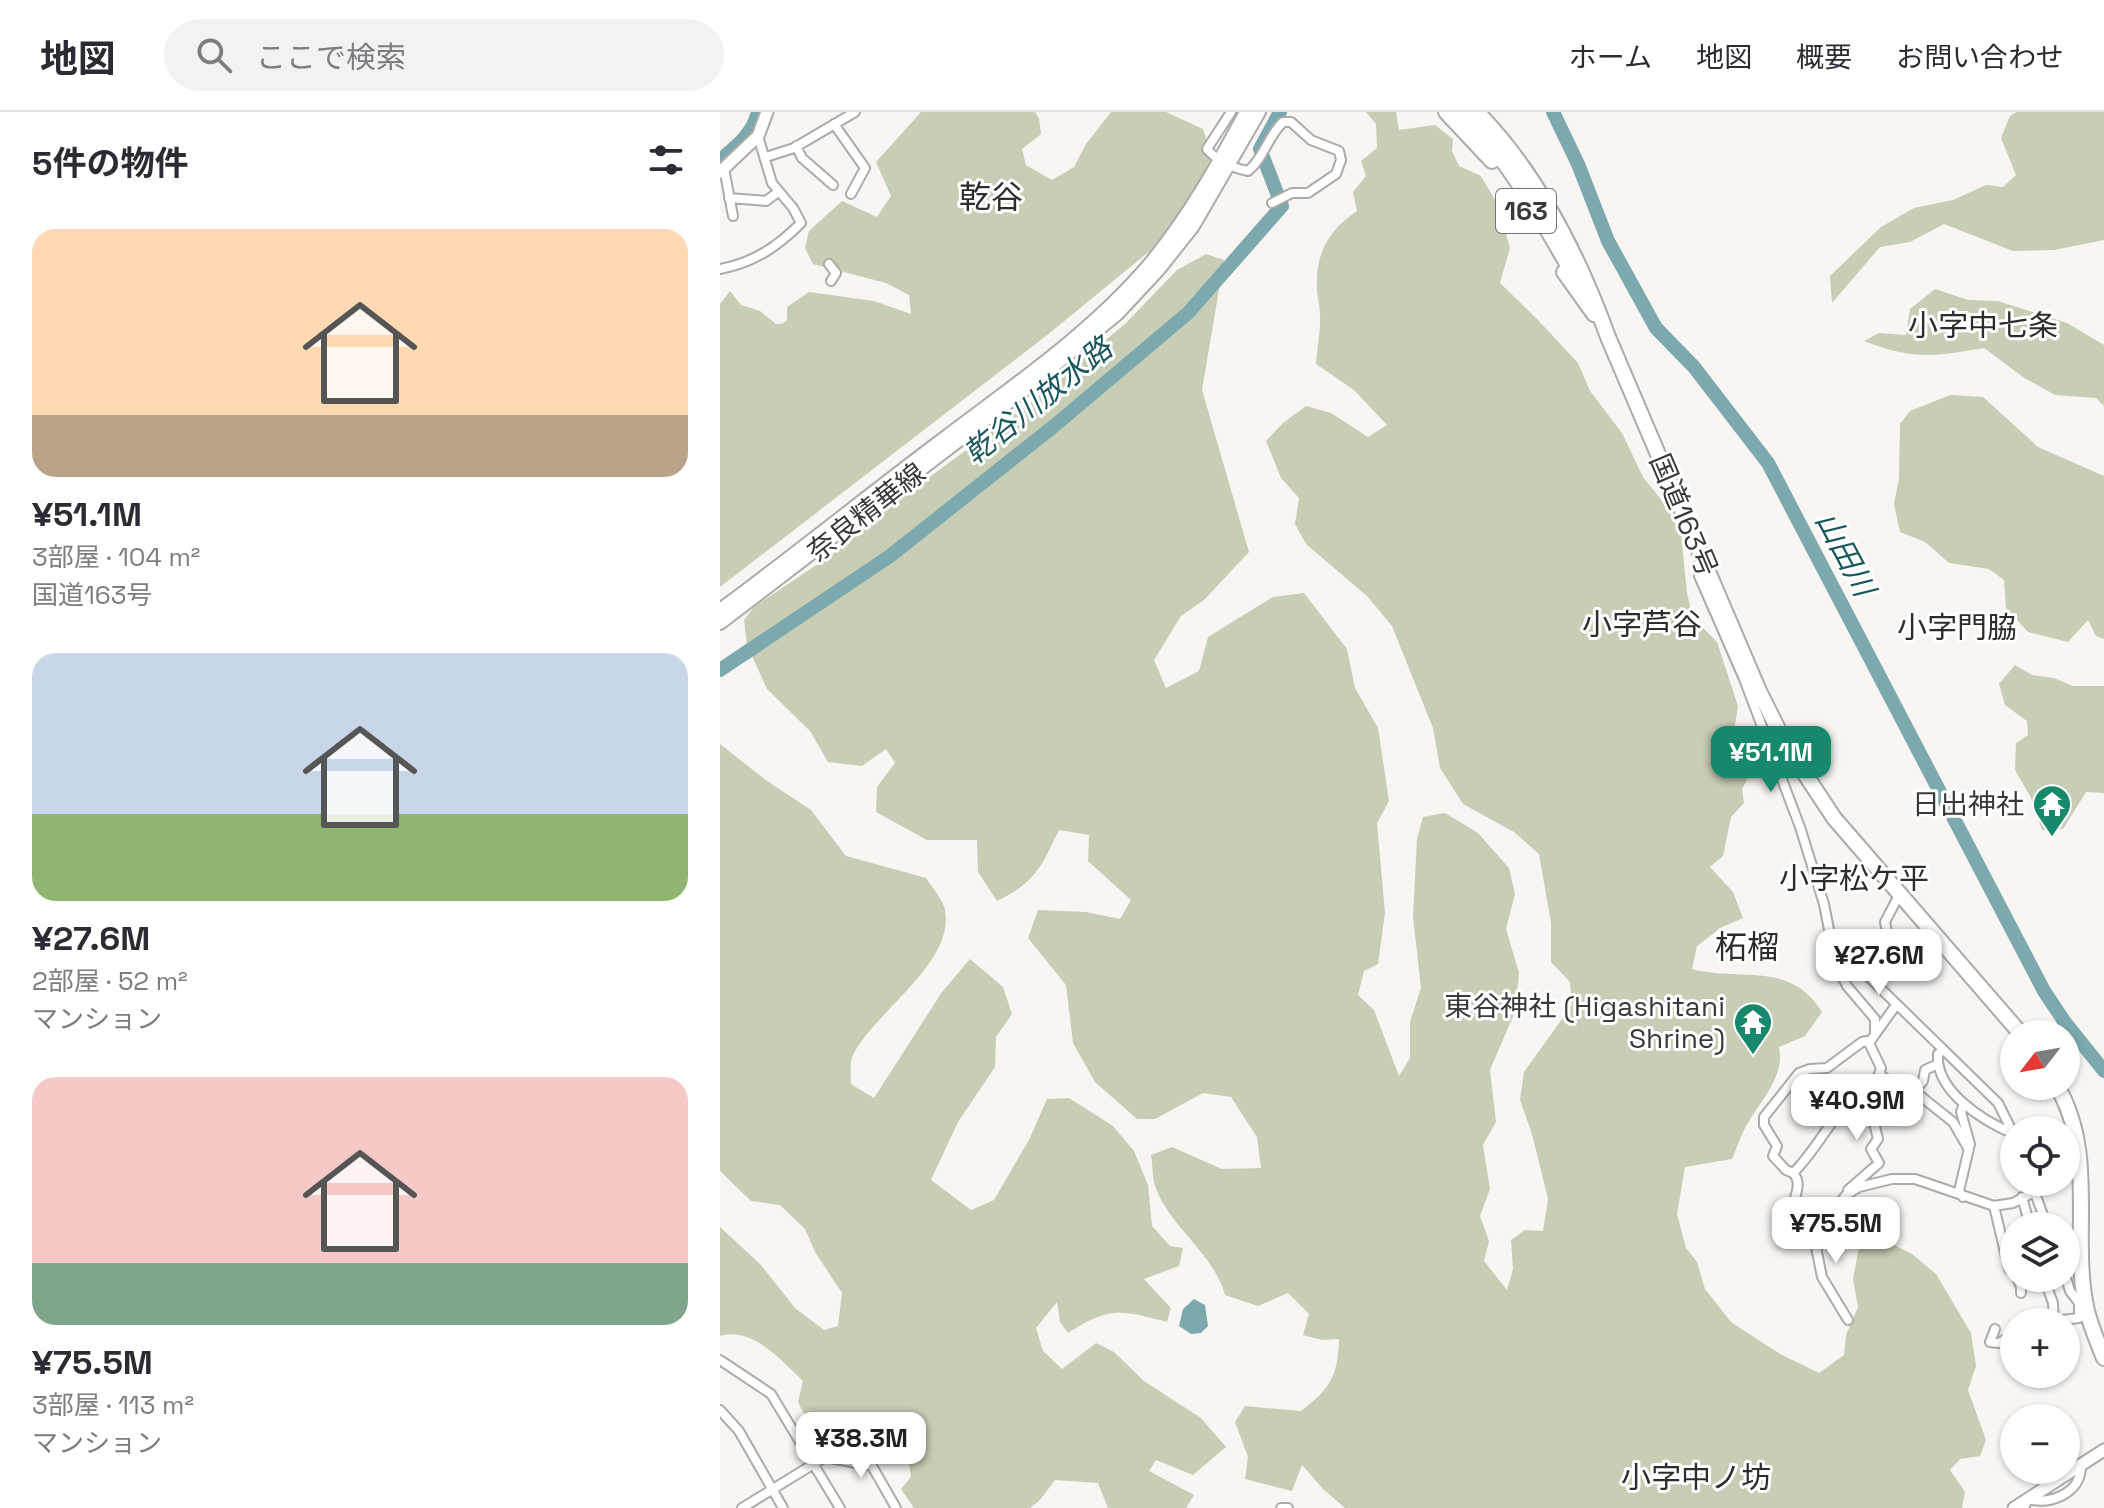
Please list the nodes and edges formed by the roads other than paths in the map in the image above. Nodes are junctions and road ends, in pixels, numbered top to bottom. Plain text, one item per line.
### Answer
1 (767, 112) edge
2 (854, 112) edge
3 (1231, 112) edge
4 (1246, 112) edge
5 (1259, 112) edge
6 (1446, 112) edge
7 (1461, 112) edge
8 (1477, 112) edge
9 (1489, 112) edge
10 (834, 124) junction
11 (758, 136) junction
12 (796, 146) junction
13 (766, 157) junction
14 (1225, 163) junction
15 (722, 170) edge
16 (833, 185) dead end
17 (778, 192) junction
18 (851, 194) dead end
19 (729, 198) junction
20 (1272, 203) dead end
21 (733, 216) dead end
22 (829, 264) dead end
23 (720, 269) edge
24 (831, 281) dead end
25 (1592, 291) junction
26 (1597, 317) junction
27 (1608, 337) junction
28 (1703, 559) junction
29 (720, 610) edge
30 (720, 623) edge
31 (1899, 895) junction
32 (1846, 957) junction
33 (1856, 966) junction
34 (1896, 1005) junction
35 (2009, 1020) edge
36 (1872, 1039) junction
37 (1943, 1050) junction
38 (1938, 1064) junction
39 (1878, 1078) junction
40 (1914, 1091) junction
41 (2064, 1100) edge
42 (1964, 1104) junction
43 (2005, 1116) edge
44 (2000, 1126) edge
45 (1968, 1148) junction
46 (1793, 1173) junction
47 (1846, 1195) junction
48 (1963, 1197) junction
49 (2022, 1197) joint
50 (1994, 1206) junction
51 (2026, 1212) edge
52 (2000, 1231) edge
53 (1813, 1232) junction
54 (2074, 1292) edge
55 (2083, 1308) junction
56 (2080, 1316) edge
57 (1848, 1320) dead end
58 (1995, 1329) dead end
59 (2000, 1342) edge
60 (2104, 1358) edge
61 (720, 1360) edge
62 (720, 1410) edge
63 (2104, 1450) edge
64 (813, 1464) junction
65 (772, 1490) junction
66 (2026, 1504) edge
67 (742, 1508) edge
68 (783, 1508) edge
69 (840, 1508) edge
70 (896, 1508) edge
71 (1281, 1508) edge
72 (1288, 1508) edge
73 (2014, 1508) edge

1 - 11 street
2 - 10 street
3 - 14 street
4 - 14 main road, 奈良精華線
5 - 14 main road, 奈良精華線
6 - 26 highway, 163
7 - 26 highway, 国道163号 / 163
8 - 25 highway, 国道163号 / 163
9 - 25 highway
10 - 12 street
10 - 18 street
11 - 13 street
11 - 15 street
12 - 13 street
12 - 16 street
13 - 17 street
14 - 20 street
14 - 29 main road, 奈良精華線
14 - 30 main road, 奈良精華線
15 - 19 street
17 - 19 street
17 - 23 street
19 - 21 street
22 - 24 street
25 - 27 highway, 国道163号 / 163
26 - 27 highway, 国道163号 / 163
27 - 28 highway, 国道163号 / 163
28 - 31 highway, 国道163号 / 163
28 - 32 street
31 - 33 street
31 - 35 highway, 国道163号 / 163
32 - 33 street
32 - 36 street
33 - 34 street
34 - 36 street
34 - 37 street
36 - 39 street
36 - 46 street
37 - 38 street
37 - 43 street
38 - 40 street
38 - 42 street
39 - 40 street
39 - 46 street
39 - 47 street
40 - 45 street
41 - 55 highway
42 - 44 street
42 - 45 street
45 - 48 street
46 - 53 street
47 - 48 street
47 - 53 street
48 - 50 street
49 - 50 street
49 - 51 street
50 - 52 street
53 - 57 street
54 - 55 street
55 - 56 street
55 - 60 highway
58 - 59 street
61 - 64 street
62 - 65 street
63 - 66 street
64 - 65 street
64 - 69 street
64 - 70 street
65 - 67 street
65 - 68 street
66 - 73 street
71 - 72 street

